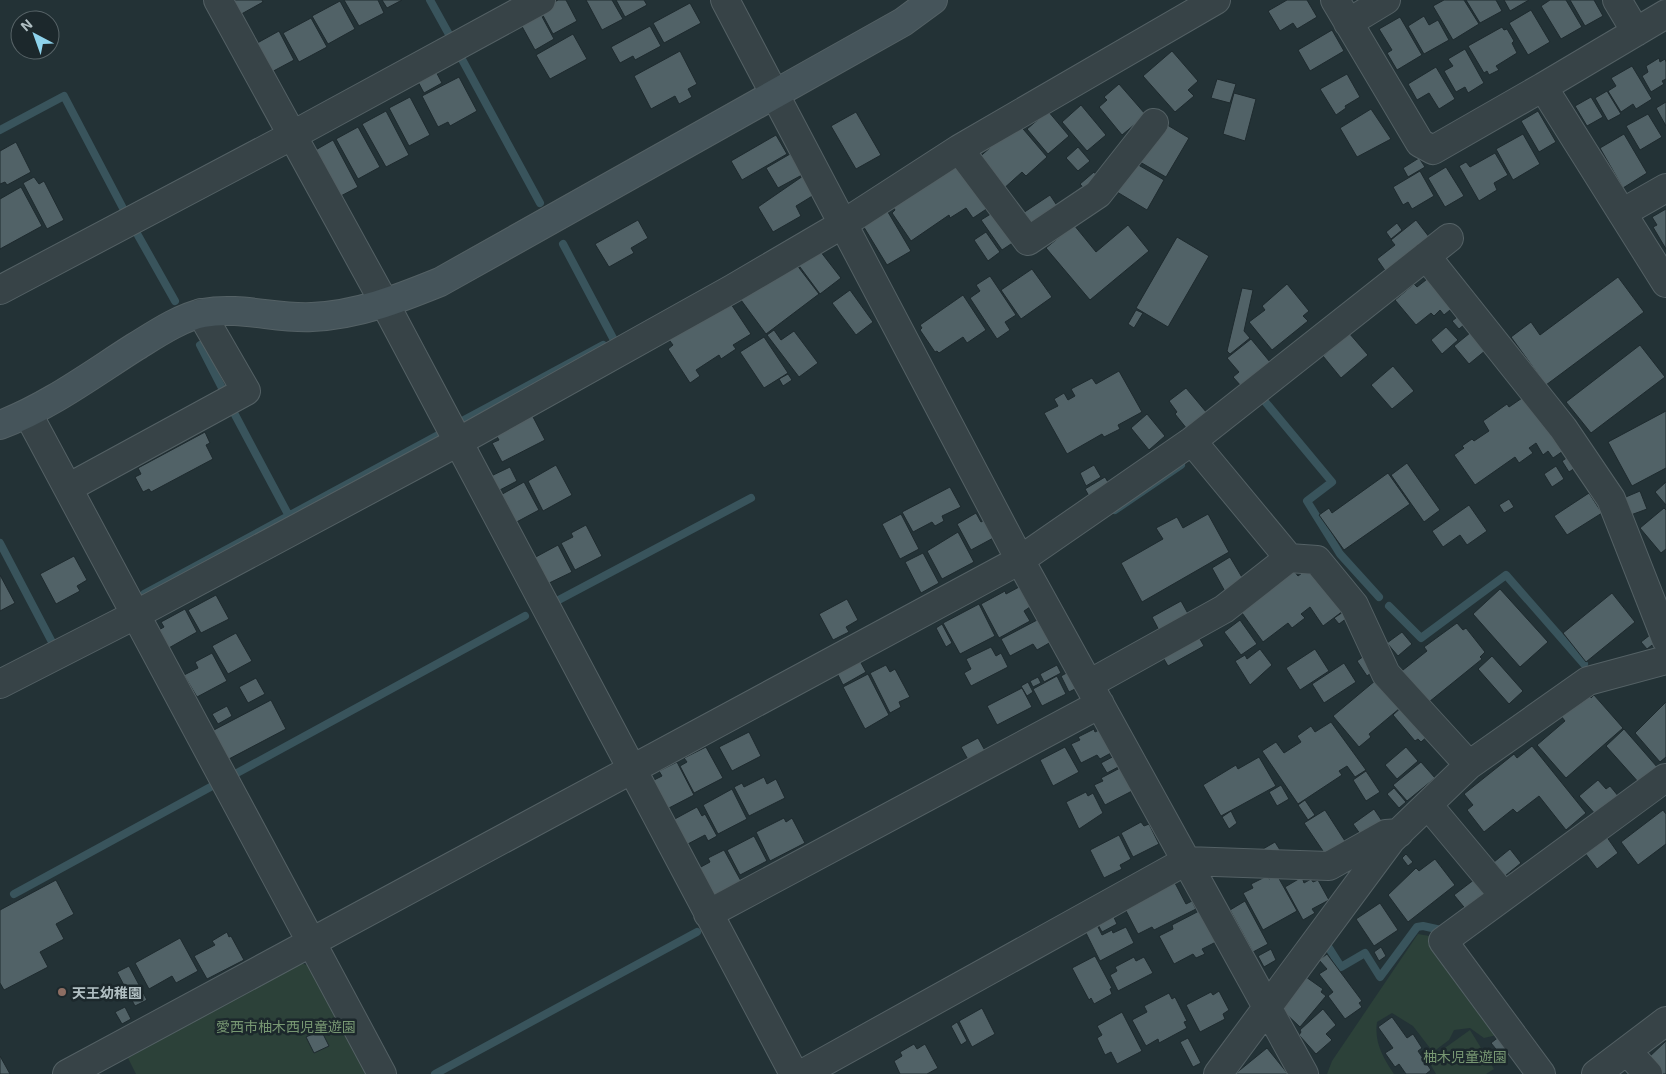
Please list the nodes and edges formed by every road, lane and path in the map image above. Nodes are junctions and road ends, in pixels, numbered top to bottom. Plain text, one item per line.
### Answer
1 (218, 0) edge
2 (541, 0) edge
3 (725, 0) edge
4 (933, 0) edge
5 (1216, 0) edge
6 (1386, 0) edge
7 (1617, 0) edge
8 (1341, 12) edge
9 (1666, 14) edge
10 (1636, 32) junction
11 (1543, 87) junction
12 (776, 94) junction
13 (1154, 123) dead end
14 (292, 135) junction
15 (959, 149) junction
16 (1666, 188) edge
17 (1622, 213) junction
18 (843, 224) junction
19 (1449, 238) dead end
20 (1426, 256) junction
21 (1666, 283) edge
22 (0, 290) edge
23 (385, 304) junction
24 (201, 313) junction
25 (28, 414) junction
26 (0, 425) edge
27 (1192, 441) junction
28 (458, 442) junction
29 (68, 488) junction
30 (1289, 558) junction
31 (1020, 560) junction
32 (136, 615) junction
33 (1666, 639) edge
34 (1666, 660) edge
35 (0, 684) edge
36 (1094, 694) junction
37 (1468, 765) junction
38 (631, 770) junction
39 (1666, 780) edge
40 (1428, 805) junction
41 (1399, 832) junction
42 (1186, 861) junction
43 (1504, 896) junction
44 (708, 914) junction
45 (310, 943) junction
46 (1267, 1008) junction
47 (1666, 1021) edge
48 (1627, 1050) junction
49 (67, 1074) edge
50 (382, 1074) edge
51 (794, 1074) edge
52 (802, 1074) edge
53 (1218, 1074) edge
54 (1304, 1074) edge
55 (1541, 1074) edge
56 (1596, 1074) edge
57 (1648, 1074) edge

1 - 14 street
2 - 14 street
3 - 12 street
4 - 12 street
5 - 15 street
6 - 8 street
7 - 10 street
8 - 11 street
9 - 10 street
10 - 11 street
11 - 17 street
12 - 18 street
12 - 23 street
13 - 15 street
14 - 22 street
14 - 23 street
15 - 18 street
16 - 17 street
17 - 21 street
18 - 28 street
18 - 31 street
19 - 20 street
20 - 27 street
20 - 33 street
23 - 24 street
23 - 28 street
24 - 25 street
24 - 29 street
25 - 26 street
25 - 29 street
27 - 30 street
27 - 31 street
28 - 32 street
28 - 38 street
29 - 32 street
30 - 36 street
30 - 37 street
31 - 36 street
31 - 38 street
32 - 35 street
32 - 45 street
34 - 37 street
36 - 42 street
36 - 44 street
37 - 40 street
38 - 44 street
38 - 45 street
39 - 43 street
40 - 41 street
40 - 43 street
41 - 42 street
41 - 46 street
42 - 46 street
42 - 52 street
43 - 55 street
44 - 51 street
45 - 49 street
45 - 50 street
46 - 53 street
46 - 54 street
47 - 48 street
48 - 56 street
48 - 57 street

